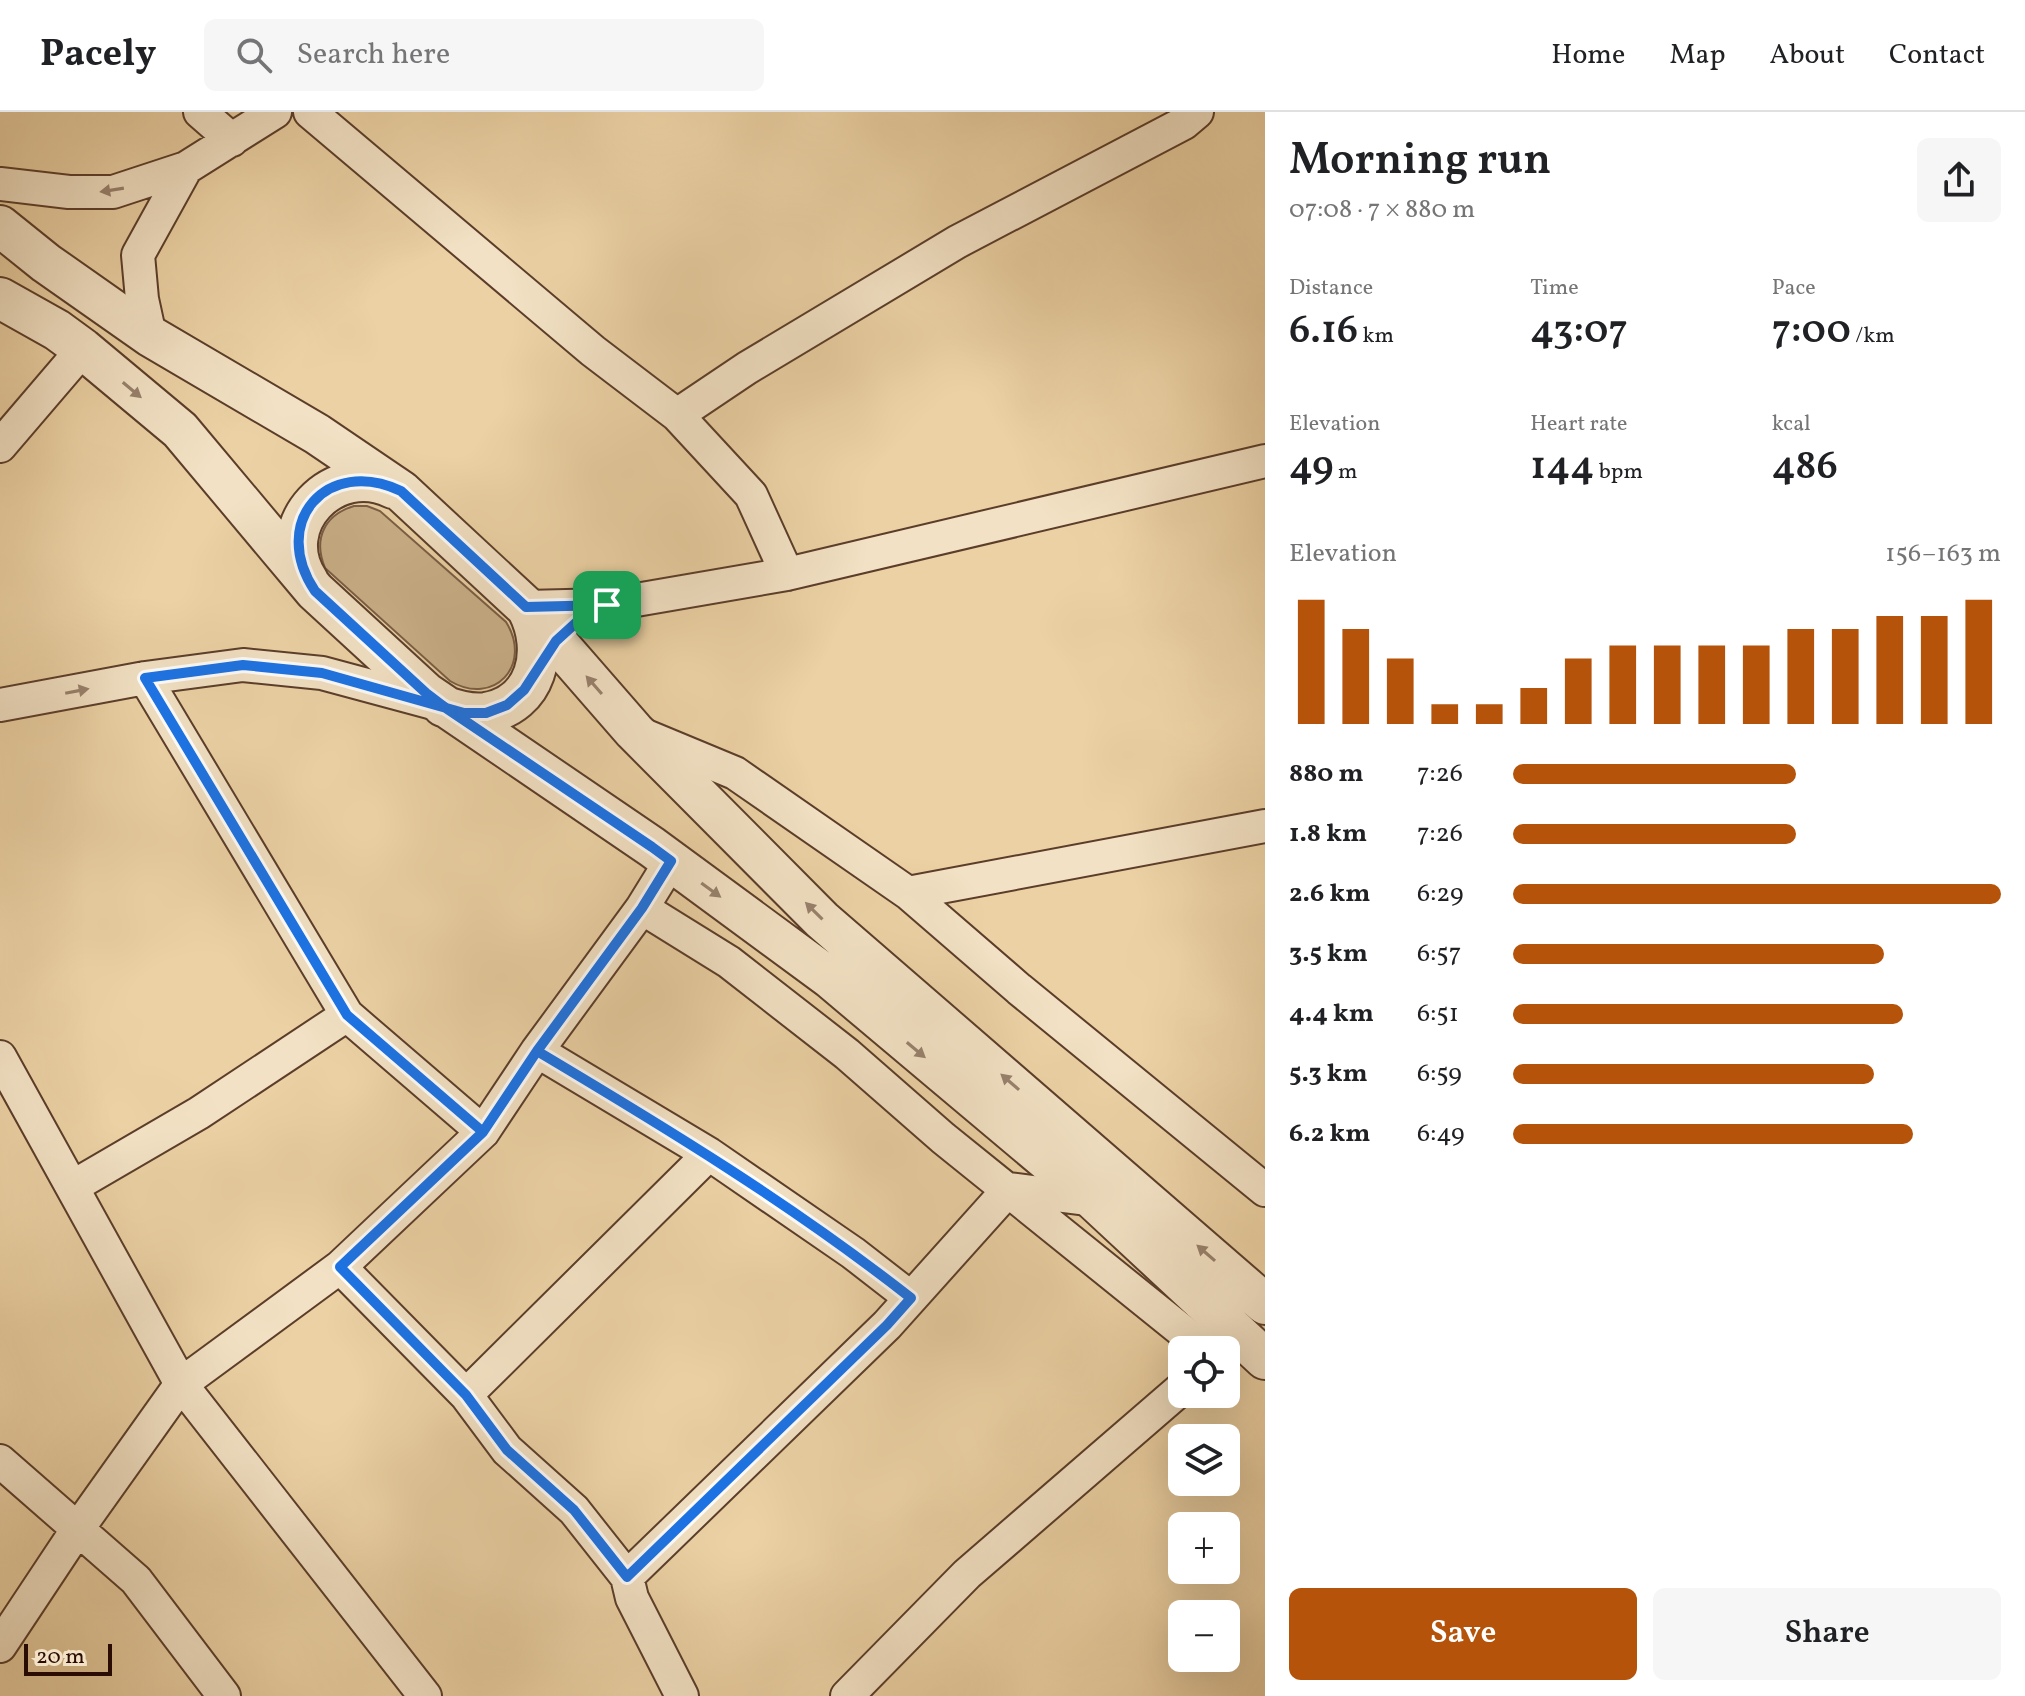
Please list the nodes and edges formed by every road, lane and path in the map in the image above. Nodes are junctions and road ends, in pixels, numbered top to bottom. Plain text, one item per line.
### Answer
1 (200, 112) edge
2 (275, 112) edge
3 (310, 112) edge
4 (1197, 112) edge
5 (232, 140) junction
6 (186, 168) junction
7 (0, 184) edge
8 (0, 226) edge
9 (0, 298) edge
10 (150, 336) junction
11 (83, 349) junction
12 (677, 415) junction
13 (0, 446) edge
14 (1265, 461) edge
15 (401, 491) junction
16 (787, 574) junction
17 (315, 591) junction
18 (607, 605) junction
19 (526, 607) junction
20 (546, 656) junction
21 (145, 678) junction
22 (0, 705) edge
23 (443, 706) junction
24 (634, 731) junction
25 (1265, 826) edge
26 (671, 861) junction
27 (908, 893) junction
28 (642, 908) junction
29 (347, 1015) junction
30 (537, 1051) junction
31 (0, 1057) edge
32 (483, 1132) junction
33 (709, 1154) junction
34 (72, 1187) junction
35 (1009, 1189) junction
36 (1265, 1190) edge
37 (1094, 1200) junction
38 (340, 1267) junction
39 (911, 1298) junction
40 (1265, 1304) edge
41 (1215, 1336) edge
42 (1222, 1336) edge
43 (181, 1384) junction
44 (466, 1395) junction
45 (1168, 1400) edge
46 (0, 1461) edge
47 (77, 1530) junction
48 (627, 1577) junction
49 (0, 1646) edge
50 (224, 1696) edge
51 (425, 1696) edge
52 (682, 1696) edge
53 (847, 1696) edge

1 - 5 street
2 - 5 street
3 - 12 street
4 - 12 street
5 - 6 street
6 -> 7 street
6 - 10 street
8 - 10 street
9 - 11 street
10 - 15 street
11 - 13 street
11 -> 17 street
12 - 16 street
14 - 16 street
15 - 17 street
15 - 19 street
16 - 18 street
17 - 23 street
18 - 19 street
18 - 20 street
19 - 20 street
20 - 23 street
24 -> 20 street
22 -> 21 street
21 - 23 street
21 - 29 street
23 - 26 street
24 - 27 street
40 -> 24 street
25 - 27 street
26 - 28 street
26 -> 37 street
27 - 36 street
28 - 30 street
28 - 35 street
29 - 32 street
29 - 34 street
30 - 32 street
30 - 33 street
31 - 34 street
32 - 38 street
33 - 39 street
33 - 44 street
34 - 43 street
35 - 37 street
35 - 39 street
35 - 41 street
37 - 42 street
38 - 43 street
38 - 44 street
39 - 48 street
43 - 47 street
43 - 51 street
44 - 48 street
45 - 53 street
46 - 47 street
47 - 49 street
47 - 50 street
48 - 52 street

